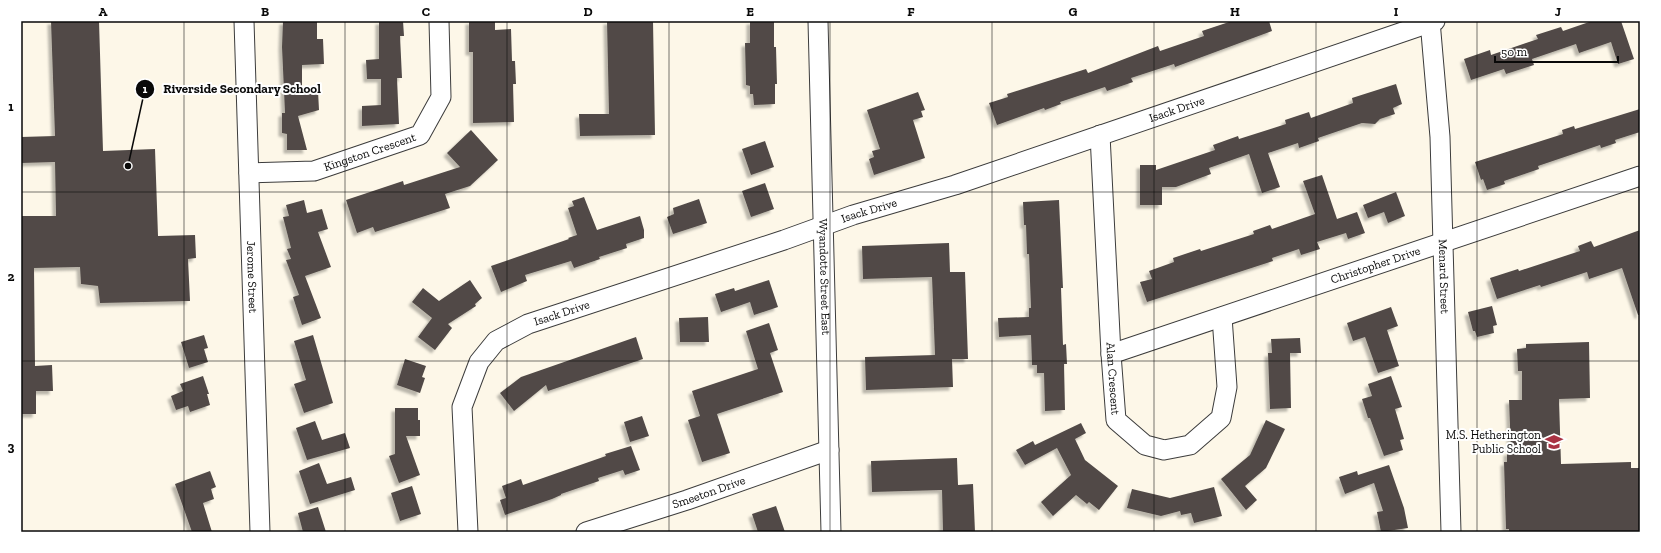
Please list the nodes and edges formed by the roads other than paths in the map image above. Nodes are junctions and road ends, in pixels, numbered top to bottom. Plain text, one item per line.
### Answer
1 (244, 21) edge
2 (439, 21) edge
3 (818, 21) edge
4 (1432, 21) edge
5 (1100, 135) junction
6 (249, 173) junction
7 (1640, 176) edge
8 (822, 226) junction
9 (1443, 243) junction
10 (1222, 317) junction
11 (1111, 354) junction
12 (829, 450) junction
13 (260, 532) edge
14 (468, 532) edge
15 (586, 532) edge
16 (831, 532) edge
17 (1451, 532) edge

1 - 6 street, Jerome Street
2 - 6 street, Kingston Crescent
3 - 8 street, Wyandotte Street East
4 - 5 street, Isack Drive
4 - 9 street, Menard Street
5 - 8 street, Isack Drive
5 - 11 street, Alan Crescent
6 - 13 street, Jerome Street
7 - 9 street, Christopher Drive
8 - 12 street, Wyandotte Street East
8 - 14 street, Isack Drive
9 - 10 street, Christopher Drive
9 - 17 street, Menard Street
10 - 11 street, Christopher Drive
10 - 11 street, Alan Crescent
12 - 15 street, Smeeton Drive
12 - 16 street, Wyandotte Street East

